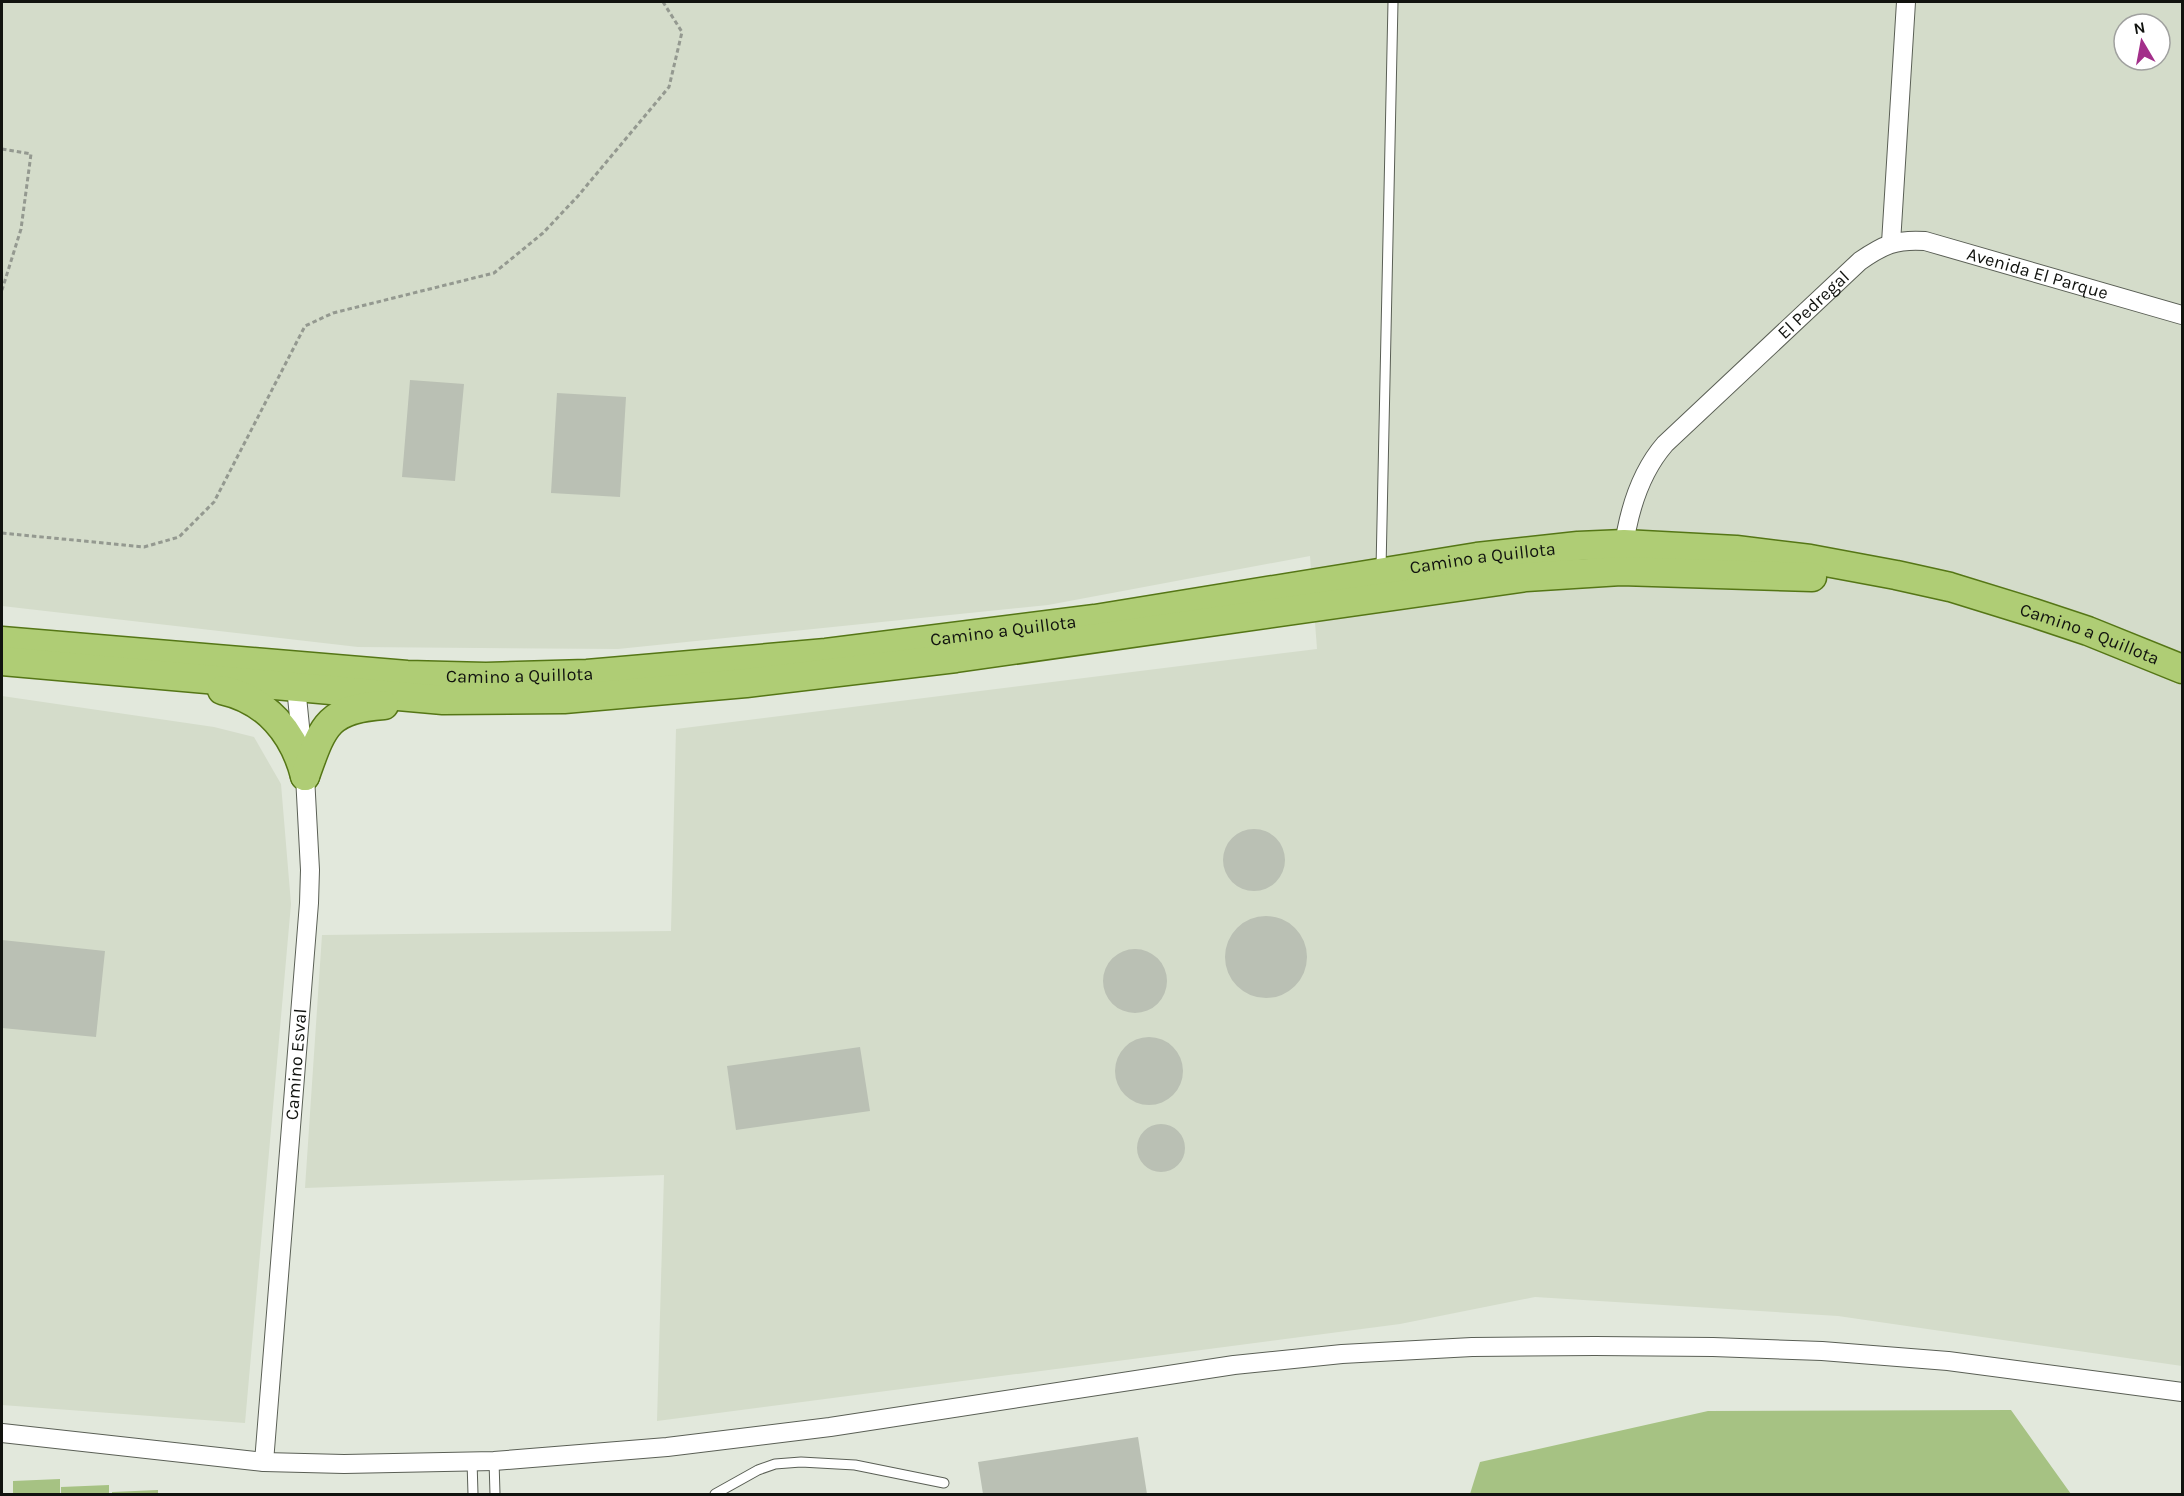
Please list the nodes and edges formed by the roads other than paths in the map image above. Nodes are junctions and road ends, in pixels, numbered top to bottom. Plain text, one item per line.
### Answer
1 (1393, 2) edge
2 (1906, 2) edge
3 (1891, 243) junction
4 (2182, 315) edge
5 (1622, 558) junction
6 (1381, 571) junction
7 (2, 641) edge
8 (2, 661) edge
9 (2182, 669) edge
10 (150, 675) junction
11 (295, 677) junction
12 (443, 700) junction
13 (305, 776) junction
14 (2182, 1392) edge
15 (2, 1433) edge
16 (472, 1461) junction
17 (494, 1461) junction
18 (264, 1462) junction
19 (944, 1483) dead end
20 (473, 1494) edge
21 (495, 1494) edge
22 (715, 1494) edge

1 - 6 lane
2 - 3 street
3 - 4 street, Avenida El Parque
3 - 5 street, El Pedregal
5 - 6 main road, Camino a Quillota
5 - 9 main road, Camino a Quillota
5 - 12 main road, Camino a Quillota
6 - 11 main road, Camino a Quillota
7 - 11 main road, Camino a Quillota
8 - 10 main road, Camino a Quillota
10 - 11 main road, Camino a Quillota
10 - 13 main road
11 - 12 main road, Camino a Quillota
11 - 13 street, Camino Esval
12 - 13 main road
13 - 18 street, Camino Esval
14 - 17 street
15 - 18 street
16 - 17 street
16 - 18 street
16 - 20 lane
17 - 21 lane
19 - 22 lane

